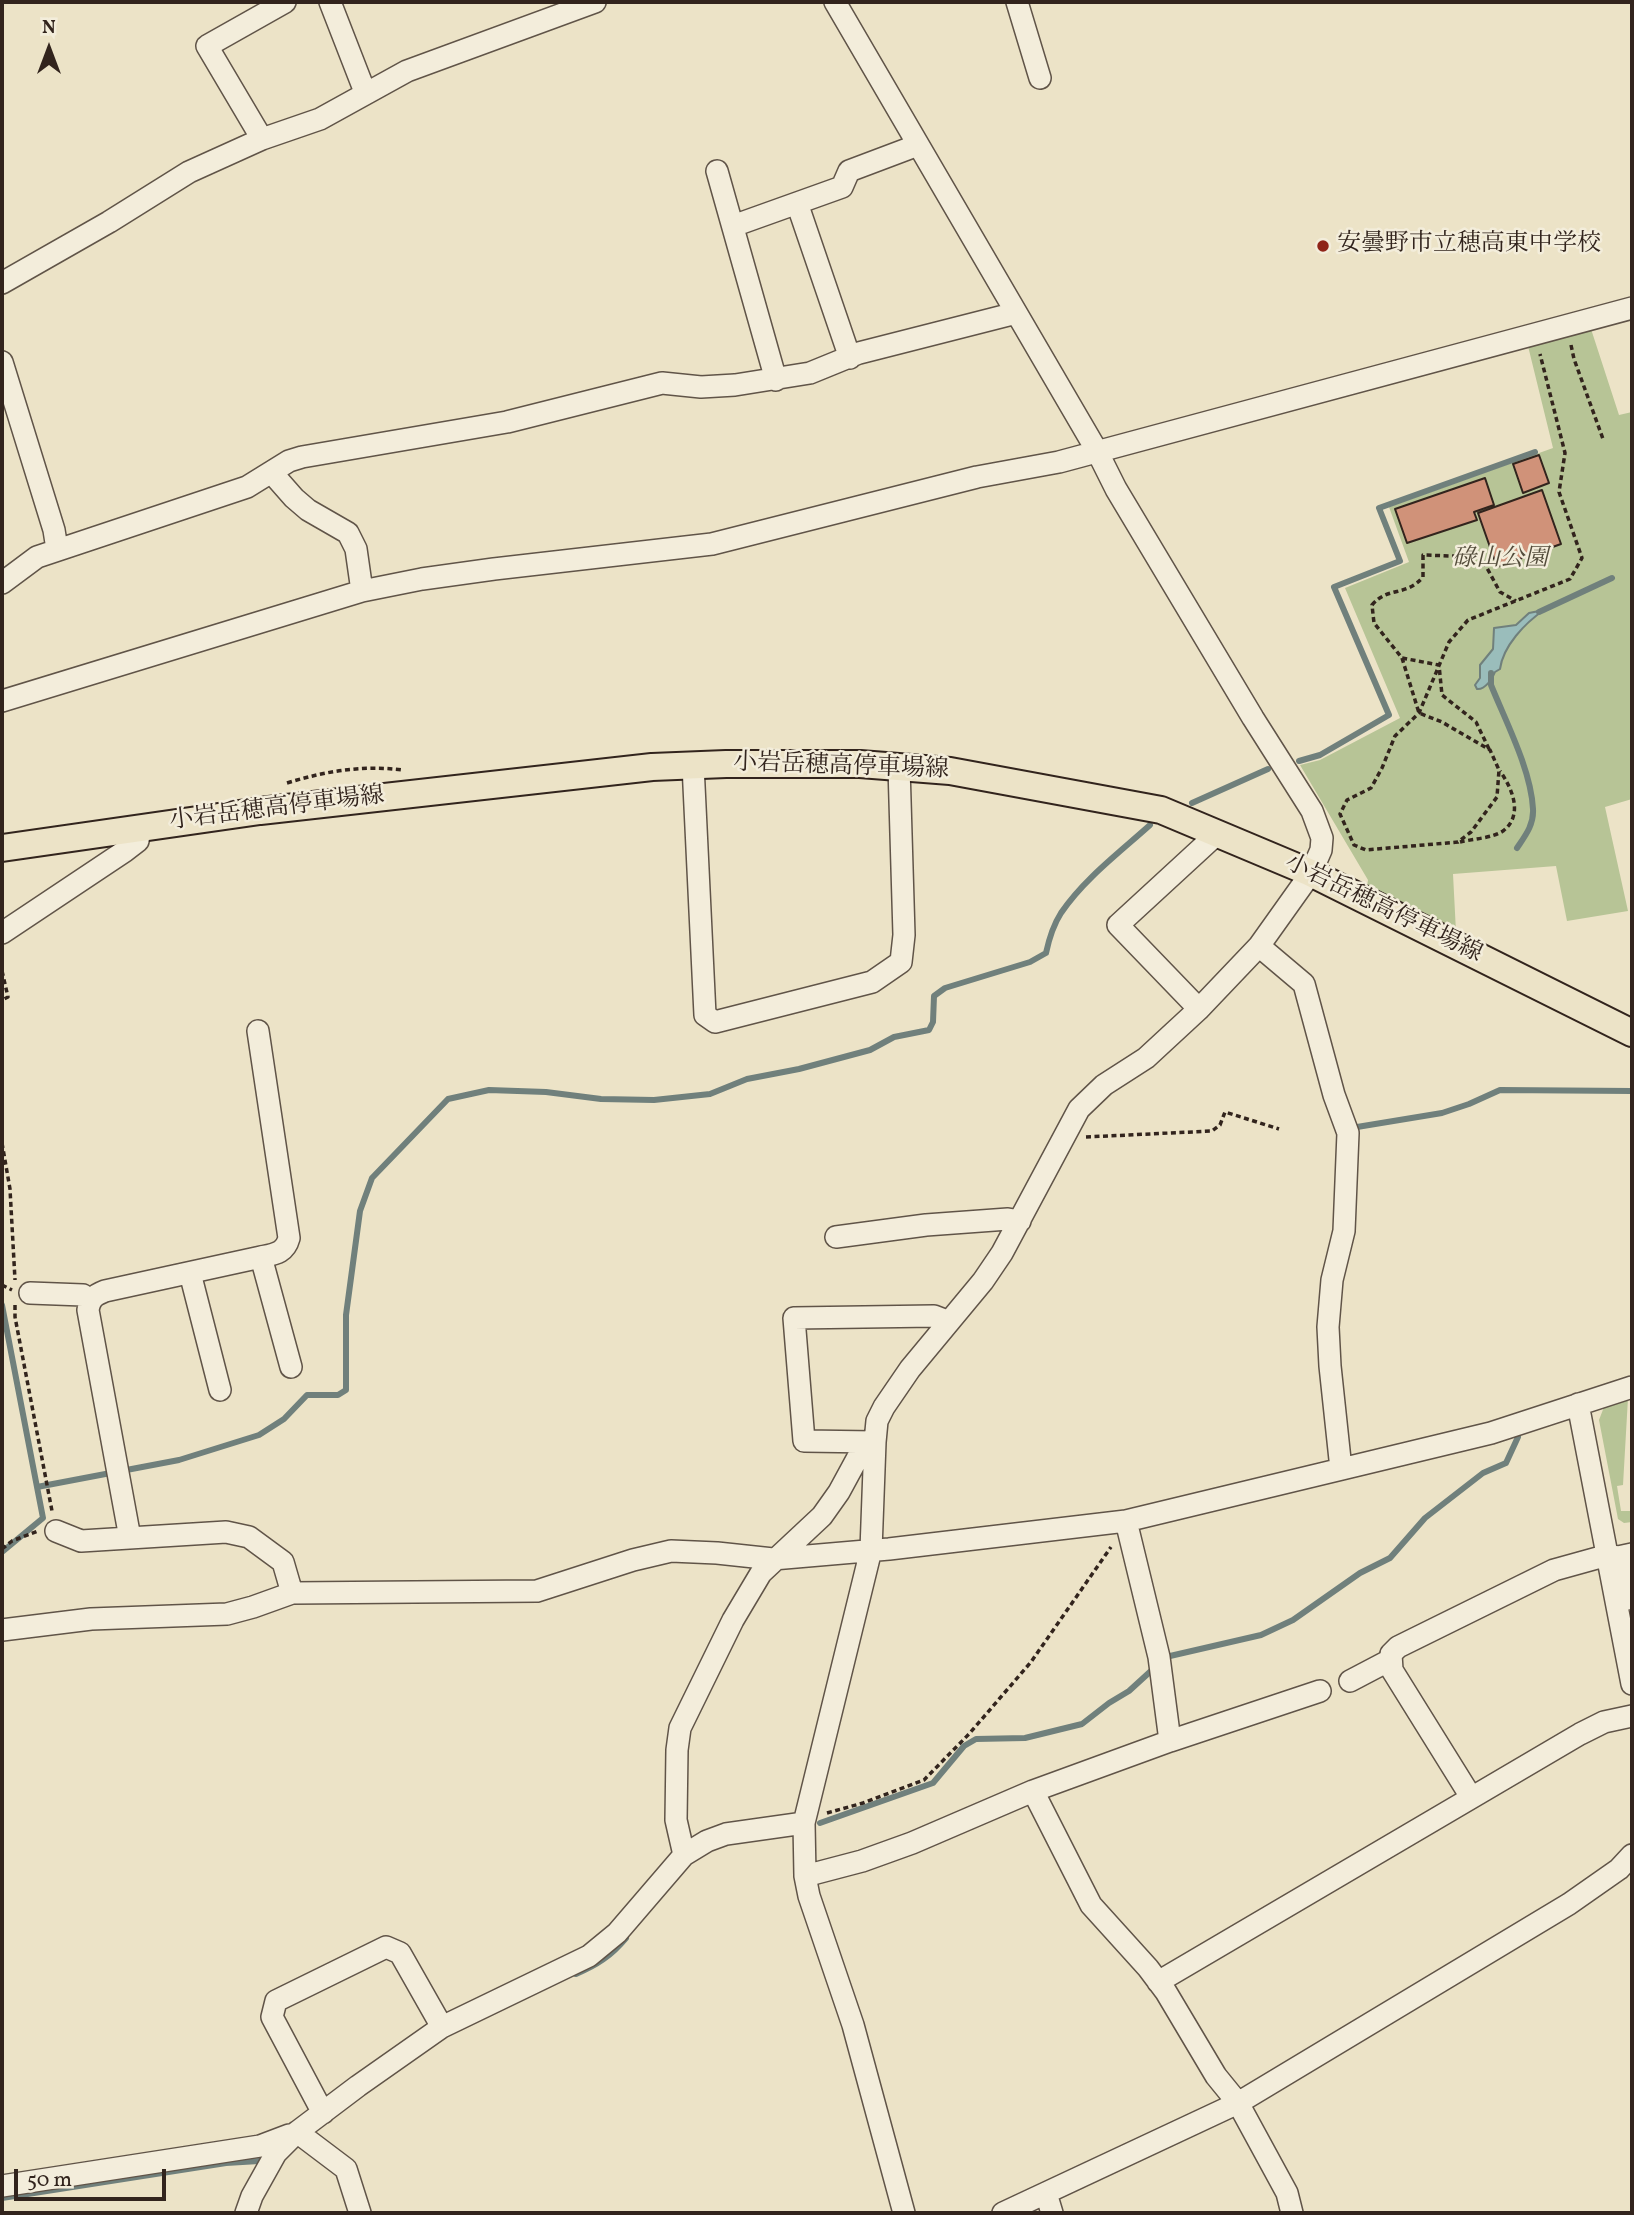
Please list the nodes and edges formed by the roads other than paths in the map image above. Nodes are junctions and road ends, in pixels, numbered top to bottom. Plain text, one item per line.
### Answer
1 (285, 2) edge
2 (330, 2) edge
3 (594, 2) edge
4 (835, 2) edge
5 (1017, 2) edge
6 (1040, 78) dead end
7 (365, 92) junction
8 (262, 139) junction
9 (918, 145) junction
10 (717, 172) dead end
11 (797, 204) junction
12 (733, 226) junction
13 (2, 284) edge
14 (1632, 308) edge
15 (1016, 313) junction
16 (850, 358) junction
17 (2, 362) edge
18 (776, 380) junction
19 (1097, 452) junction
20 (272, 473) junction
21 (57, 549) junction
22 (2, 583) edge
23 (362, 591) junction
24 (2, 701) edge
25 (693, 765) junction
26 (899, 766) junction
27 (140, 828) junction
28 (1218, 833) junction
29 (2, 848) edge
30 (1311, 873) junction
31 (2, 933) edge
32 (1259, 946) junction
33 (1199, 1009) junction
34 (258, 1031) dead end
35 (1632, 1033) edge
36 (1020, 1221) junction
37 (836, 1237) dead end
38 (261, 1258) junction
39 (190, 1273) junction
40 (20, 1296) road end
41 (89, 1302) junction
42 (947, 1321) junction
43 (290, 1367) dead end
44 (1632, 1387) edge
45 (220, 1390) dead end
46 (1578, 1404) junction
47 (875, 1442) junction
48 (1341, 1469) junction
49 (1126, 1523) junction
50 (52, 1526) road end
51 (131, 1538) junction
52 (872, 1550) junction
53 (1632, 1554) edge
54 (1608, 1555) junction
55 (773, 1559) junction
56 (1632, 1572) edge
57 (292, 1593) junction
58 (1632, 1629) edge
59 (2, 1630) edge
60 (1391, 1660) junction
61 (1350, 1681) dead end
62 (1632, 1684) edge
63 (1320, 1692) dead end
64 (1632, 1716) edge
65 (1170, 1741) junction
66 (1032, 1791) junction
67 (1471, 1797) junction
68 (804, 1823) junction
69 (684, 1854) junction
70 (1632, 1855) edge
71 (805, 1876) junction
72 (1158, 1982) junction
73 (442, 2027) junction
74 (1238, 2103) junction
75 (323, 2113) junction
76 (297, 2132) junction
77 (2, 2186) edge
78 (1049, 2203) edge
79 (246, 2213) edge
80 (360, 2213) edge
81 (904, 2213) edge
82 (1003, 2213) edge
83 (1292, 2213) edge

1 - 8 street
2 - 7 street
3 - 7 street
4 - 9 street
5 - 6 street
7 - 8 street
8 - 13 street
9 - 11 street
9 - 15 street
10 - 12 street
11 - 12 street
11 - 16 street
12 - 18 street
14 - 19 street
15 - 16 street
15 - 19 street
16 - 18 street
17 - 21 street
18 - 20 street
19 - 23 street
19 - 30 street
20 - 21 street
20 - 23 street
21 - 22 street
23 - 24 street
25 - 26 main road, 小岩岳穂高停車場線
25 - 26 street
25 - 27 main road, 小岩岳穂高停車場線
26 - 28 main road, 小岩岳穂高停車場線
27 - 29 main road, 小岩岳穂高停車場線
27 - 31 street
28 - 30 main road, 小岩岳穂高停車場線
28 - 33 street
30 - 32 street
30 - 35 main road, 小岩岳穂高停車場線
32 - 33 street
32 - 48 street
33 - 36 street
34 - 38 street
36 - 37 street
36 - 42 street
38 - 39 street
38 - 43 street
39 - 41 street
39 - 45 street
40 - 41 street
41 - 51 street
42 - 47 street
42 - 47 street
44 - 46 street
46 - 48 street
46 - 54 street
47 - 52 street
47 - 55 street
48 - 49 street
49 - 52 street
49 - 65 street
50 - 51 street
51 - 57 street
52 - 55 street
52 - 68 street
53 - 54 street
54 - 60 street
54 - 62 street
55 - 57 street
55 - 69 street
56 - 58 street
57 - 59 street
60 - 61 street
60 - 67 street
63 - 65 street
64 - 67 street
65 - 66 street
66 - 71 street
66 - 72 street
67 - 72 street
68 - 69 street
68 - 71 street
69 - 73 street
70 - 74 street
71 - 81 street
72 - 74 street
73 - 75 street
73 - 75 street
74 - 78 street
74 - 83 street
75 - 76 street
76 - 77 street
76 - 79 street
76 - 80 street
78 - 82 street

